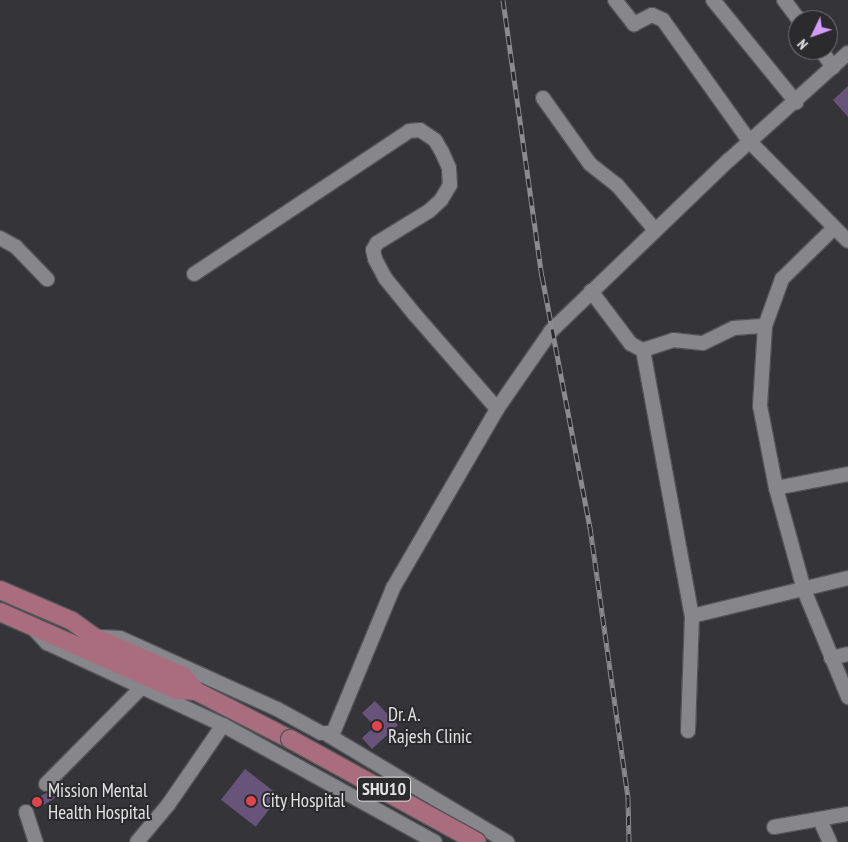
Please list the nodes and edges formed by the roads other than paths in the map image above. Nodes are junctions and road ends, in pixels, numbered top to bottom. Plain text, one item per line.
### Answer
1 (615, 0) edge
2 (713, 0) edge
3 (848, 53) edge
4 (828, 60) edge
5 (833, 67) junction
6 (543, 98) dead end
7 (796, 102) junction
8 (750, 142) junction
9 (834, 228) junction
10 (655, 230) junction
11 (0, 238) edge
12 (848, 241) edge
13 (194, 274) dead end
14 (47, 278) dead end
15 (591, 291) junction
16 (765, 326) junction
17 (643, 350) junction
18 (497, 409) junction
19 (848, 474) edge
20 (776, 488) junction
21 (848, 578) edge
22 (0, 590) edge
23 (804, 590) junction
24 (2, 616) edge
25 (692, 616) junction
26 (29, 624) junction
27 (94, 637) junction
28 (848, 654) edge
29 (831, 658) junction
30 (142, 687) junction
31 (196, 692) junction
32 (848, 697) edge
33 (223, 726) junction
34 (688, 731) dead end
35 (328, 735) junction
36 (46, 784) dead end
37 (431, 796) junction
38 (26, 812) dead end
39 (848, 814) edge
40 (820, 820) junction
41 (774, 828) dead end
42 (415, 831) junction
43 (36, 842) edge
44 (137, 842) edge
45 (434, 842) edge
46 (477, 842) edge
47 (507, 842) edge
48 (830, 842) edge

1 - 8 street
2 - 7 street
3 - 5 street
4 - 5 street
5 - 7 street
6 - 10 street
7 - 8 street
8 - 9 street
8 - 10 street
9 - 12 street
9 - 16 street
10 - 15 street
11 - 14 street
13 - 18 street
15 - 17 street
15 - 18 street
16 - 17 street
16 - 20 street
17 - 25 street
18 - 35 street
19 - 20 street
20 - 23 street
21 - 23 street
22 - 27 main road, SHU10
23 - 25 street
23 - 29 street
24 - 26 main road, SHU10
25 - 34 street
26 - 30 street
26 - 31 main road, SHU10
27 - 31 main road, SHU10
27 - 35 street
28 - 29 street
29 - 32 street
30 - 33 street
30 - 36 street
31 - 46 main road, SHU10, bridge
33 - 42 street
33 - 44 street
35 - 37 street
37 - 42 street
37 - 47 street
38 - 43 street
39 - 40 street
40 - 41 street
40 - 48 street
42 - 45 street

